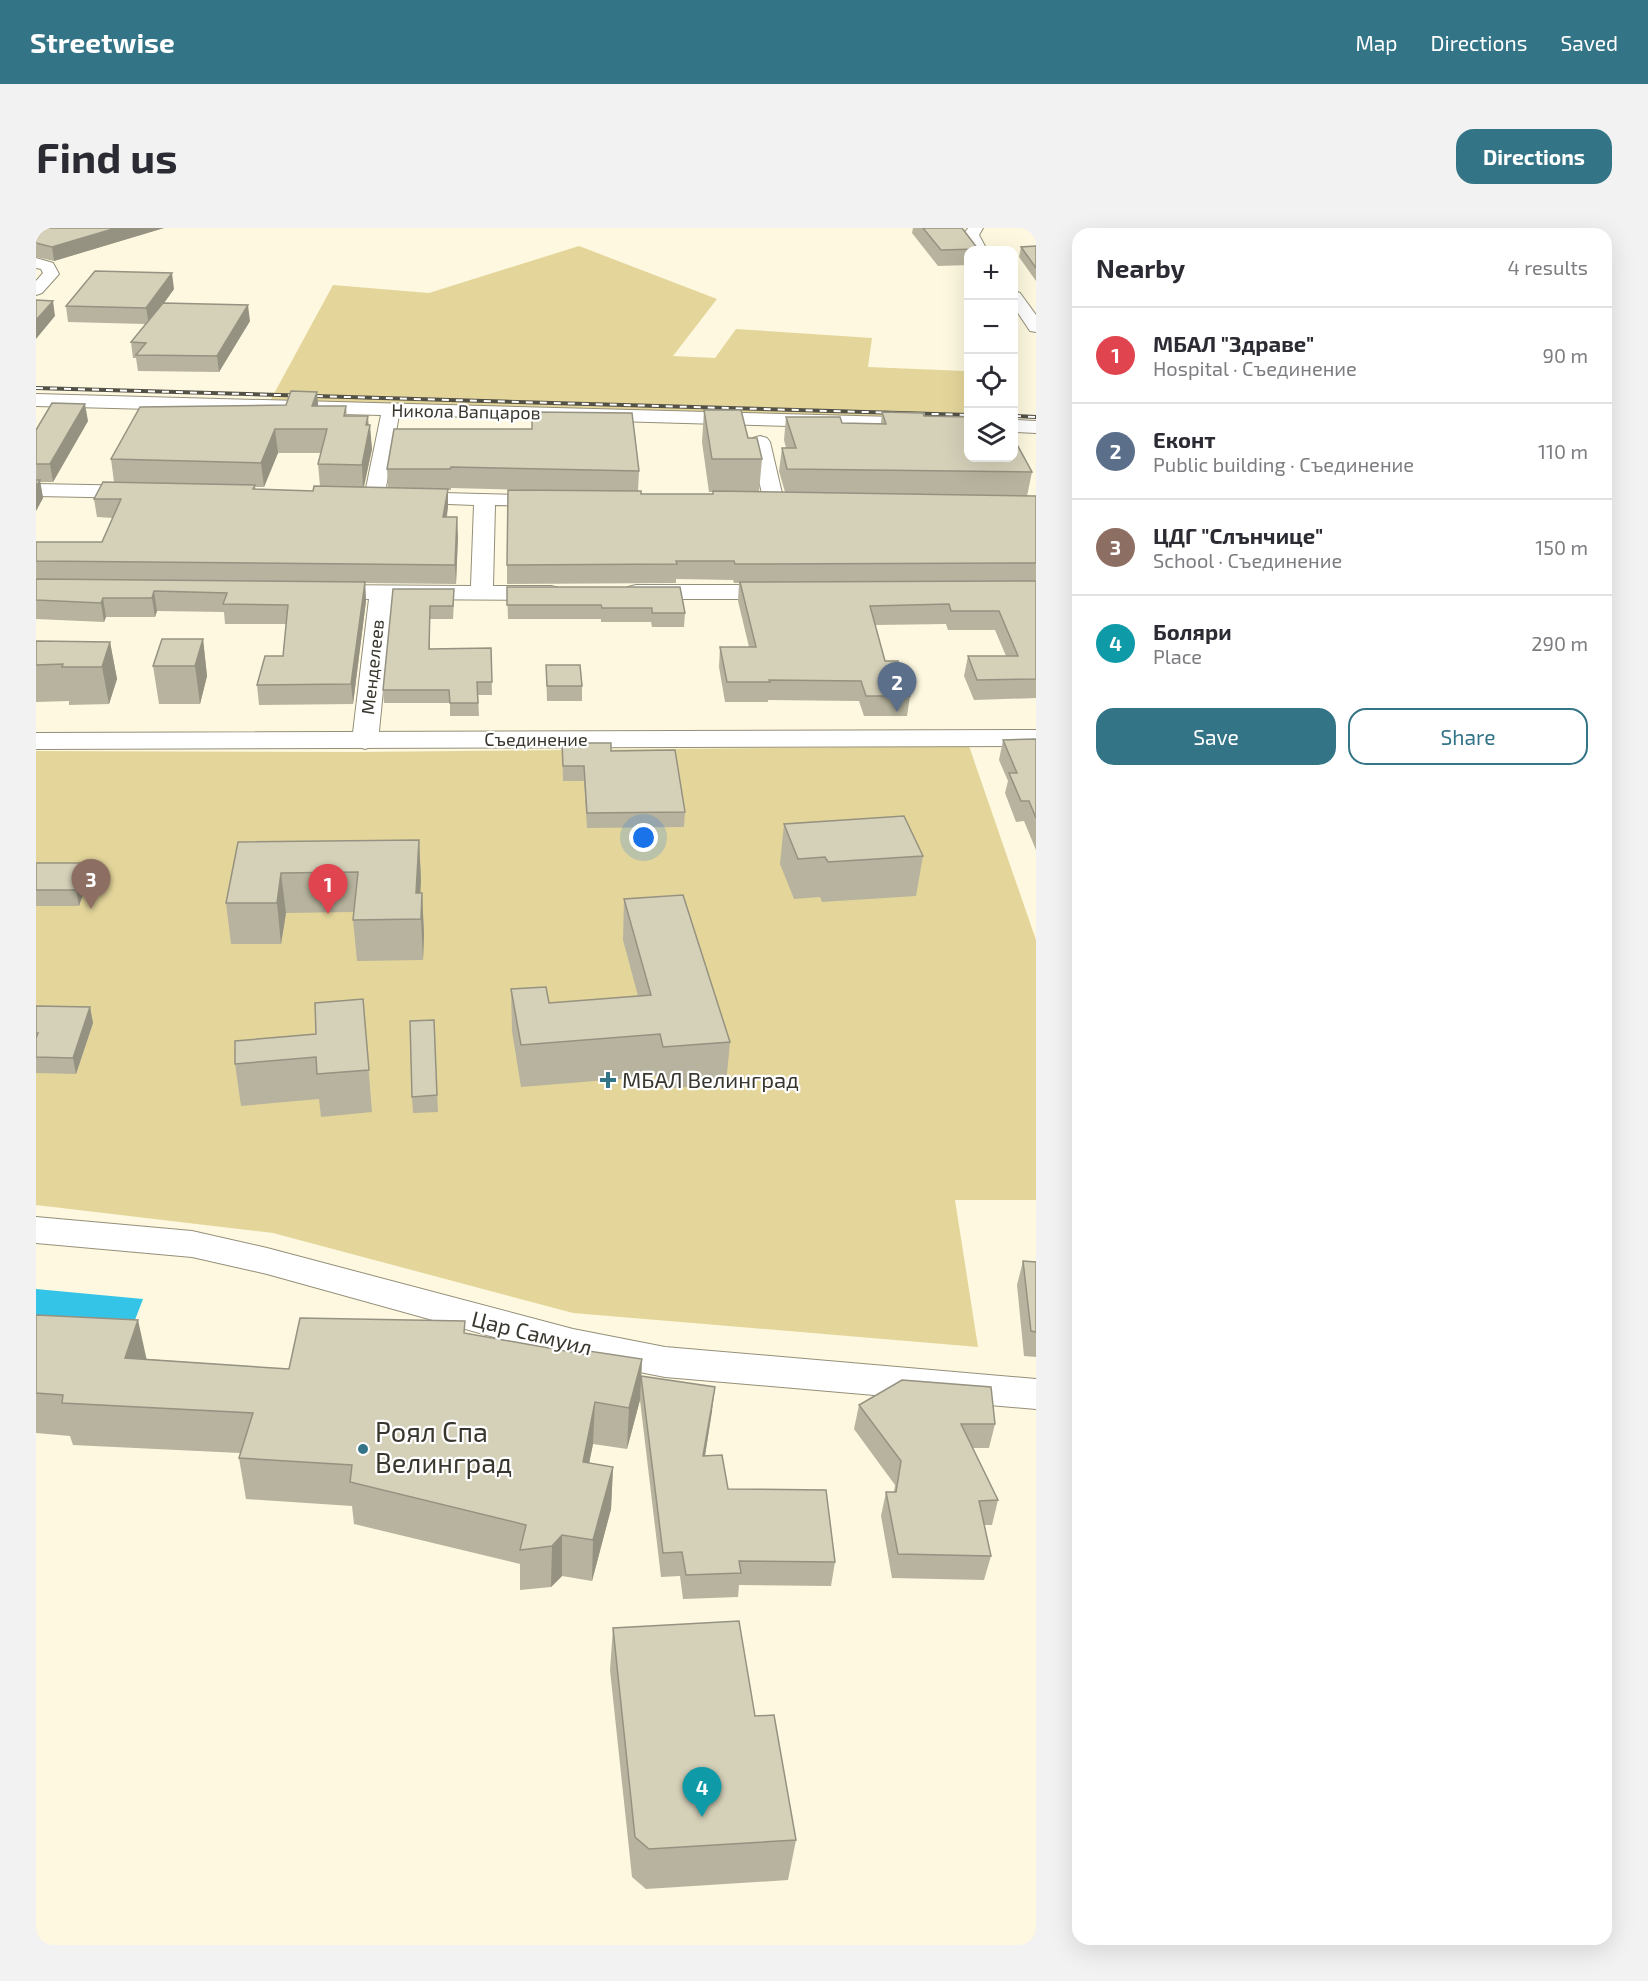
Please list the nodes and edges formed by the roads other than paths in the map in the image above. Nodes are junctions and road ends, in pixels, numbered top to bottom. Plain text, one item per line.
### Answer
1 (976, 228) edge
2 (978, 246) edge
3 (36, 263) edge
4 (36, 290) edge
5 (1017, 300) edge
6 (1036, 327) edge
7 (37, 402) edge
8 (391, 410) junction
9 (964, 425) edge
10 (1018, 426) edge
11 (1036, 427) edge
12 (760, 442) edge
13 (36, 490) edge
14 (164, 493) edge
15 (351, 498) edge
16 (374, 498) junction
17 (485, 499) junction
18 (575, 500) edge
19 (750, 501) edge
20 (774, 502) junction
21 (797, 502) edge
22 (297, 592) edge
23 (381, 592) junction
24 (576, 592) edge
25 (612, 592) edge
26 (800, 592) edge
27 (482, 593) junction
28 (1036, 738) edge
29 (36, 741) edge
30 (365, 741) junction
31 (36, 1230) edge
32 (1036, 1394) edge

1 - 2 street
3 - 4 street
5 - 6 street
7 - 8 street, Никола Вапцаров
8 - 9 street, Никола Вапцаров
8 - 16 street
10 - 11 street
12 - 20 street
13 - 14 street
15 - 16 street
16 - 17 street
17 - 18 street
17 - 27 street
19 - 20 street
20 - 21 street
22 - 23 street
23 - 27 street
23 - 30 street, Менделеев
24 - 27 street
25 - 26 street
28 - 30 street, Съединение
29 - 30 street, Съединение
31 - 32 street, Цар Самуил

